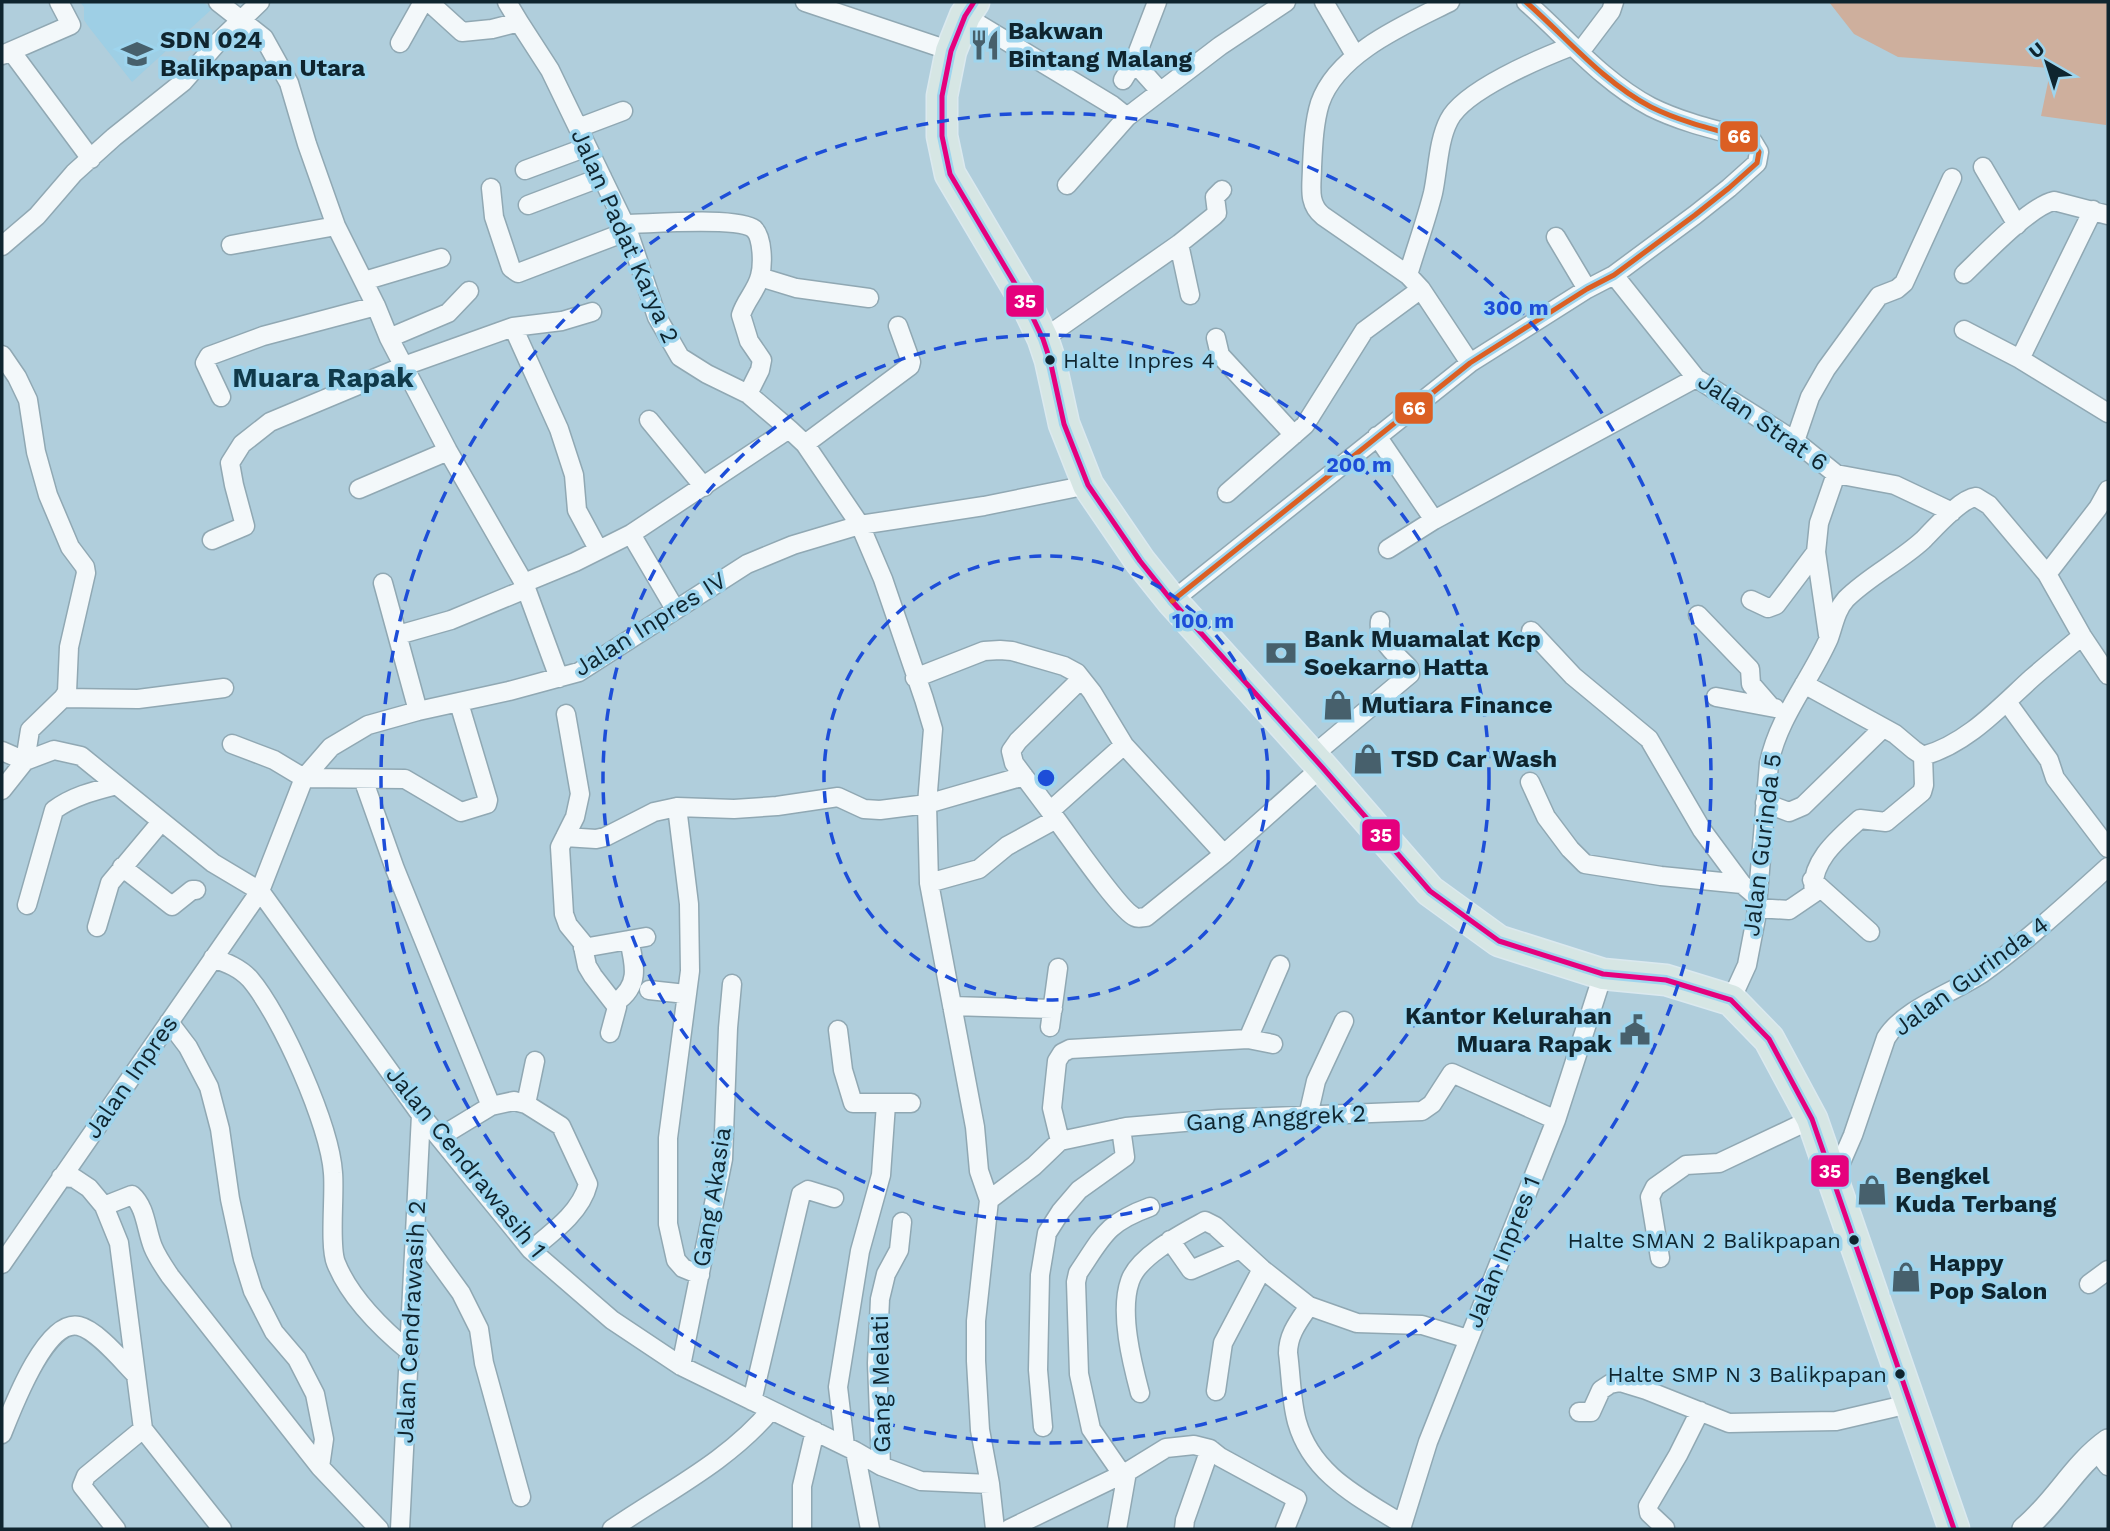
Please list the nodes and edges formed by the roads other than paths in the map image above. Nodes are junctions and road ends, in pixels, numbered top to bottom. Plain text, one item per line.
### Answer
1 (59, 2) edge
2 (218, 2) edge
3 (260, 2) edge
4 (423, 2) edge
5 (429, 2) edge
6 (507, 2) edge
7 (805, 2) edge
8 (1157, 2) edge
9 (1286, 2) edge
10 (1324, 2) edge
11 (1450, 2) edge
12 (1526, 2) edge
13 (1614, 2) edge
14 (969, 9) edge
15 (241, 18) junction
16 (519, 22) junction
17 (400, 43) dead end
18 (1576, 49) junction
19 (951, 51) junction
20 (6, 53) edge
21 (1355, 55) junction
22 (1134, 62) junction
23 (1123, 80) dead end
24 (1160, 91) junction
25 (623, 111) dead end
26 (1127, 117) junction
27 (578, 128) junction
28 (587, 147) junction
29 (91, 159) junction
30 (1983, 167) dead end
31 (525, 170) dead end
32 (602, 177) junction
33 (1952, 178) dead end
34 (1067, 185) dead end
35 (491, 188) dead end
36 (1222, 190) dead end
37 (528, 205) dead end
38 (2101, 212) edge
39 (2017, 225) junction
40 (336, 226) junction
41 (626, 228) junction
42 (1556, 237) dead end
43 (1179, 244) junction
44 (231, 245) dead end
45 (2, 246) edge
46 (441, 258) dead end
47 (1964, 274) dead end
48 (1408, 275) junction
49 (1614, 275) junction
50 (760, 277) junction
51 (364, 281) junction
52 (1421, 289) junction
53 (1587, 289) junction
54 (469, 291) dead end
55 (1190, 295) dead end
56 (869, 298) dead end
57 (376, 306) junction
58 (592, 312) dead end
59 (513, 327) junction
60 (898, 327) dead end
61 (1964, 330) dead end
62 (389, 338) junction
63 (1216, 338) dead end
64 (1043, 339) junction
65 (2, 355) edge
66 (2020, 359) junction
67 (1470, 363) junction
68 (404, 366) junction
69 (1696, 377) junction
70 (748, 394) junction
71 (221, 397) dead end
72 (2108, 413) edge
73 (649, 420) dead end
74 (789, 429) junction
75 (1294, 435) junction
76 (1377, 436) junction
77 (1795, 441) junction
78 (806, 444) junction
79 (448, 451) junction
80 (1836, 474) junction
81 (1088, 485) junction
82 (704, 487) junction
83 (359, 489) dead end
84 (2108, 490) edge
85 (1227, 492) dead end
86 (1952, 512) junction
87 (1434, 520) junction
88 (860, 525) junction
89 (631, 534) junction
90 (212, 540) dead end
91 (598, 549) junction
92 (1388, 550) dead end
93 (1816, 552) junction
94 (2047, 574) junction
95 (383, 583) dead end
96 (525, 586) junction
97 (1751, 600) dead end
98 (1172, 601) junction
99 (675, 610) junction
100 (1698, 615) dead end
101 (1380, 621) dead end
102 (1531, 631) dead end
103 (398, 635) junction
104 (2082, 636) junction
105 (1828, 638) junction
106 (2108, 675) edge
107 (559, 678) junction
108 (915, 678) junction
109 (1081, 679) junction
110 (1804, 684) junction
111 (224, 688) dead end
112 (1716, 697) dead end
113 (63, 698) junction
114 (2007, 702) junction
115 (458, 703) junction
116 (1780, 709) junction
117 (418, 711) junction
118 (566, 714) dead end
119 (1883, 728) junction
120 (232, 744) dead end
121 (1124, 745) junction
122 (2, 751) edge
123 (1923, 756) junction
124 (25, 761) junction
125 (1317, 762) junction
126 (1024, 776) junction
127 (304, 778) junction
128 (363, 779) junction
129 (1530, 782) dead end
130 (117, 785) junction
131 (2, 790) edge
132 (1765, 803) junction
133 (927, 804) junction
134 (677, 807) junction
135 (1053, 815) junction
136 (161, 822) junction
137 (565, 837) junction
138 (2108, 848) edge
139 (1224, 854) junction
140 (122, 867) junction
141 (2108, 867) edge
142 (1812, 880) junction
143 (929, 883) junction
144 (1742, 884) junction
145 (196, 890) dead end
146 (260, 891) junction
147 (1756, 902) junction
148 (27, 905) dead end
149 (97, 927) dead end
150 (1870, 932) dead end
151 (583, 948) junction
152 (214, 958) junction
153 (1280, 965) dead end
154 (1058, 968) dead end
155 (1603, 974) junction
156 (732, 984) dead end
157 (649, 990) dead end
158 (686, 994) junction
159 (1731, 1000) junction
160 (615, 1002) junction
161 (952, 1006) junction
162 (1344, 1021) dead end
163 (169, 1022) junction
164 (838, 1030) dead end
165 (610, 1033) dead end
166 (1248, 1039) junction
167 (1273, 1044) dead end
168 (535, 1061) dead end
169 (911, 1103) dead end
170 (526, 1104) junction
171 (886, 1104) junction
172 (491, 1106) junction
173 (421, 1115) junction
174 (1308, 1116) junction
175 (1812, 1119) junction
176 (1556, 1120) junction
177 (1121, 1128) junction
178 (440, 1137) junction
179 (1060, 1141) junction
180 (61, 1177) junction
181 (1833, 1182) junction
182 (834, 1198) dead end
183 (989, 1200) junction
184 (104, 1206) junction
185 (1150, 1207) dead end
186 (902, 1222) dead end
187 (416, 1231) junction
188 (1170, 1240) junction
189 (1240, 1249) junction
190 (531, 1250) junction
191 (1660, 1258) dead end
192 (2, 1264) edge
193 (1262, 1269) junction
194 (2108, 1270) edge
195 (700, 1275) junction
196 (2089, 1284) dead end
197 (1309, 1306) junction
198 (1468, 1339) junction
199 (410, 1352) junction
200 (681, 1366) junction
201 (136, 1375) junction
202 (1216, 1391) dead end
203 (1140, 1393) dead end
204 (752, 1401) junction
205 (1909, 1404) junction
206 (771, 1410) junction
207 (1700, 1411) junction
208 (1579, 1412) dead end
209 (1043, 1427) dead end
210 (144, 1429) junction
211 (815, 1431) junction
212 (2, 1434) edge
213 (850, 1448) junction
214 (1210, 1449) junction
215 (2104, 1452) edge
216 (881, 1466) junction
217 (320, 1467) junction
218 (1125, 1473) junction
219 (990, 1484) junction
220 (521, 1497) dead end
221 (1401, 1527) edge
222 (1665, 1528) edge
223 (116, 1529) edge
224 (222, 1529) edge
225 (379, 1529) edge
226 (400, 1529) edge
227 (612, 1529) edge
228 (802, 1529) edge
229 (870, 1529) edge
230 (995, 1529) edge
231 (1009, 1529) edge
232 (1116, 1529) edge
233 (1184, 1529) edge
234 (1285, 1529) edge
235 (1954, 1529) edge
236 (2024, 1529) edge

1 - 20 street
2 - 15 street
3 - 15 street
4 - 17 street
5 - 16 street
6 - 16 street, Jalan Padat Karya 2
7 - 19 street
8 - 22 street
9 - 24 street
10 - 21 street
11 - 21 street
12 - 18 street
13 - 18 street
14 - 19 highway
14 - 26 street
15 - 29 street
15 - 40 street
16 - 27 street, Jalan Padat Karya 2
18 - 48 street
18 - 49 street
19 - 64 highway
20 - 29 street
21 - 48 street
22 - 23 street
22 - 24 street
24 - 26 street
25 - 27 street
26 - 34 street
27 - 28 street, Jalan Padat Karya 2
28 - 31 street
28 - 32 street, Jalan Padat Karya 2
29 - 45 street
30 - 39 street
32 - 37 street
32 - 41 street, Jalan Padat Karya 2
33 - 77 street
35 - 41 street
36 - 43 street
38 - 39 street
38 - 66 street
39 - 47 street
40 - 44 street
40 - 51 street
41 - 50 street
41 - 70 street, Jalan Padat Karya 2
42 - 53 street
43 - 55 street
43 - 64 street
46 - 51 street
48 - 52 street
49 - 53 street
49 - 69 street, Jalan Strat 6
50 - 56 street
50 - 70 street
51 - 57 street
52 - 67 street
52 - 75 street
53 - 67 street
54 - 62 street
57 - 62 street
57 - 71 street
58 - 59 street
59 - 68 street
59 - 91 street
60 - 78 street
61 - 66 street
62 - 68 street
63 - 75 street
64 - 81 highway
65 - 113 street
66 - 72 street
67 - 76 street
68 - 79 street
68 - 90 street
69 - 77 street, Jalan Strat 6
69 - 87 street
70 - 74 street, Jalan Padat Karya 2
73 - 82 street
74 - 78 street, Jalan Padat Karya 2
74 - 82 street
75 - 85 street
76 - 87 street
76 - 98 street
77 - 80 street, Jalan Strat 6
78 - 88 street, Jalan Padat Karya 2
79 - 83 street
79 - 96 street
80 - 86 street
80 - 93 street, Jalan Strat 6
81 - 88 street, Jalan Inpres IV
81 - 98 highway
82 - 89 street
84 - 94 street
86 - 94 street, Jalan Gurinda 5
86 - 105 street, Jalan Gurinda 5
87 - 92 street
88 - 99 street, Jalan Inpres IV
88 - 108 street, Jalan Padat Karya 2
89 - 91 street
89 - 99 street
91 - 96 street
93 - 97 street
93 - 105 street, Jalan Strat 6
94 - 104 street, Jalan Gurinda 5
95 - 103 street
96 - 103 street
96 - 107 street
98 - 125 highway
99 - 107 street, Jalan Inpres IV
100 - 116 street
101 - 125 street
102 - 144 street
103 - 117 street
104 - 106 street, Jalan Gurinda 5
104 - 114 street
105 - 110 street, Jalan Gurinda 5
107 - 115 street, Jalan Inpres IV
108 - 109 street
108 - 133 street, Jalan Padat Karya 2
109 - 121 street
109 - 126 street
110 - 116 street, Jalan Gurinda 5
110 - 119 street
111 - 113 street
112 - 116 street
113 - 124 street
114 - 123 street
114 - 138 street
115 - 117 street, Jalan Inpres IV
115 - 128 street
116 - 132 street, Jalan Gurinda 5
117 - 127 street, Jalan Inpres IV
118 - 137 street
119 - 123 street
119 - 132 street
120 - 127 street
121 - 135 street
121 - 139 street
122 - 124 street
123 - 142 street
124 - 130 street
124 - 131 street
125 - 139 street
125 - 155 highway
126 - 133 street
126 - 135 street
127 - 128 street
127 - 146 street, Jalan Inpres IV
128 - 172 street
129 - 144 street
130 - 136 street
130 - 148 street
132 - 147 street, Jalan Gurinda 5
133 - 134 street
133 - 143 street, Jalan Padat Karya 2
134 - 137 street
134 - 158 street
135 - 139 street
135 - 143 street
136 - 140 street
136 - 146 street
137 - 151 street
140 - 145 street
140 - 149 street
141 - 181 street, Jalan Gurinda 4
142 - 147 street
142 - 150 street
143 - 161 street, Jalan Padat Karya 2
144 - 147 street
146 - 152 street, Jalan Inpres
146 - 173 street, Jalan Cendrawasih 1
147 - 159 street, Jalan Gurinda 5
151 - 160 street
151 - 160 street
152 - 163 street, Jalan Inpres
152 - 199 street
153 - 166 street
154 - 161 street
155 - 159 highway
155 - 176 street, Jalan Inpres 1
156 - 195 street, Gang Akasia
157 - 158 street
158 - 195 street
159 - 175 highway
160 - 165 street
161 - 183 street, Jalan Padat Karya 2
162 - 174 street
163 - 180 street, Jalan Inpres
163 - 217 street
164 - 171 street
166 - 167 street
166 - 179 street
168 - 170 street
169 - 171 street
170 - 172 street
170 - 190 street
171 - 213 street
172 - 178 street
173 - 178 street, Jalan Cendrawasih 1
173 - 187 street, Jalan Cendrawasih 2
174 - 176 street, Gang Anggrek 2
174 - 177 street, Gang Anggrek 2
175 - 181 highway
175 - 191 street
176 - 198 street, Jalan Inpres 1
177 - 179 street, Gang Anggrek 2
177 - 209 street
178 - 190 street, Jalan Cendrawasih 1
179 - 183 street
180 - 184 street
180 - 192 street, Jalan Inpres
181 - 205 highway
182 - 204 street
183 - 219 street
184 - 201 street
184 - 217 street
185 - 218 street
186 - 216 street, Gang Melati
187 - 199 street, Jalan Cendrawasih 2
187 - 220 street
188 - 189 street
188 - 189 street
188 - 203 street
189 - 193 street
190 - 200 street, Jalan Cendrawasih 1
193 - 197 street
193 - 202 street
194 - 196 street
195 - 200 street, Gang Akasia
197 - 198 street
197 - 221 street
198 - 221 street, Jalan Inpres 1
199 - 226 street, Jalan Cendrawasih 2
200 - 204 street, Jalan Cendrawasih 1
201 - 210 street
201 - 212 street
204 - 206 street, Jalan Cendrawasih 1
205 - 207 street
205 - 235 highway
206 - 211 street, Jalan Cendrawasih 1
206 - 227 street
207 - 208 street
207 - 222 street
210 - 223 street
210 - 224 street
211 - 213 street, Jalan Cendrawasih 1
211 - 228 street
213 - 216 street, Jalan Cendrawasih 1
213 - 229 street
214 - 218 street
214 - 233 street
214 - 234 street
215 - 236 street
216 - 219 street, Jalan Cendrawasih 1
217 - 225 street
218 - 231 street
218 - 232 street
219 - 230 street

